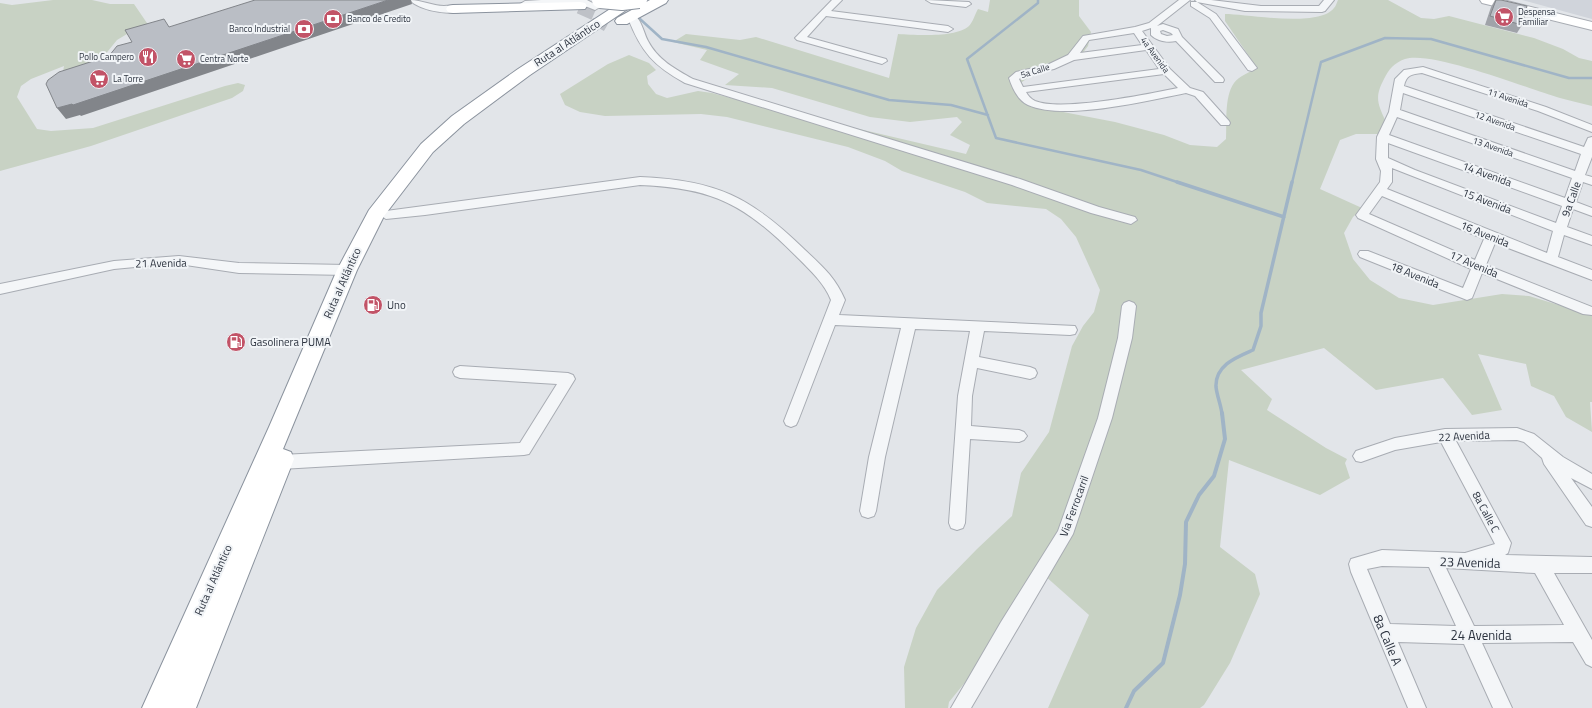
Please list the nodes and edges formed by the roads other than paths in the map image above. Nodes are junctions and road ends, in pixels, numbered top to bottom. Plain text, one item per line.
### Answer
1 (415, 0) edge
2 (618, 0) edge
3 (634, 0) edge
4 (639, 0) edge
5 (648, 0) edge
6 (661, 0) edge
7 (837, 0) edge
8 (931, 0) edge
9 (1329, 0) edge
10 (1487, 0) edge
11 (1503, 0) edge
12 (1195, 1) edge
13 (966, 4) dead end
14 (588, 7) edge
15 (453, 9) joint
16 (823, 13) junction
17 (633, 18) dead end
18 (1592, 22) edge
19 (1592, 26) edge
20 (1153, 28) junction
21 (948, 29) dead end
22 (1136, 30) junction
23 (1176, 34) junction
24 (587, 43) junction
25 (562, 47) junction
26 (1149, 47) junction
27 (1072, 57) junction
28 (882, 61) dead end
29 (1252, 68) dead end
30 (1166, 71) junction
31 (1219, 80) dead end
32 (1399, 88) junction
33 (1020, 90) junction
34 (1186, 90) junction
35 (1542, 109) junction
36 (1394, 112) junction
37 (1592, 121) edge
38 (1225, 123) dead end
39 (1592, 130) edge
40 (454, 134) junction
41 (1383, 137) junction
42 (1592, 140) edge
43 (1590, 153) edge
44 (1383, 160) junction
45 (1579, 176) junction
46 (1592, 181) edge
47 (1379, 190) junction
48 (1570, 204) junction
49 (1592, 212) edge
50 (386, 215) junction
51 (1131, 220) dead end
52 (1560, 229) junction
53 (1491, 237) junction
54 (1592, 241) edge
55 (1364, 254) dead end
56 (1551, 260) junction
57 (1479, 267) junction
58 (347, 270) junction
59 (1592, 275) edge
60 (0, 289) edge
61 (1129, 306) dead end
62 (1588, 311) dead end
63 (831, 320) junction
64 (909, 323) junction
65 (978, 326) junction
66 (1070, 330) dead end
67 (972, 361) junction
68 (460, 372) dead end
69 (1030, 372) dead end
70 (791, 421) dead end
71 (962, 432) junction
72 (1445, 435) junction
73 (1019, 436) dead end
74 (1540, 448) junction
75 (1361, 456) dead end
76 (281, 462) junction
77 (1592, 482) edge
78 (868, 511) dead end
79 (1592, 520) edge
80 (957, 523) dead end
81 (1434, 560) junction
82 (1457, 561) junction
83 (1540, 565) junction
84 (1592, 565) edge
85 (1359, 572) joint
86 (1385, 633) junction
87 (1577, 633) junction
88 (1470, 636) junction
89 (1592, 658) edge
90 (157, 708) edge
91 (181, 708) edge
92 (960, 708) edge
93 (1417, 708) edge
94 (1504, 708) edge

1 - 15 street
2 - 14 highway
3 - 25 highway, Ruta al Atlántico
4 - 14 highway, bridge
5 - 24 highway, Ruta al Atlántico
6 - 24 highway
7 - 16 street
8 - 13 street
9 - 12 street
10 - 19 main road
11 - 18 main road
12 - 20 street
12 - 23 street
12 - 29 street
14 - 15 highway
14 - 25 highway
14 - 40 highway
16 - 21 street
16 - 28 street
17 - 51 street
20 - 22 street, 4a Avenida
20 - 23 street
22 - 26 street, 4a Avenida
22 - 27 street
23 - 31 street
24 - 40 highway, Ruta al Atlántico
25 - 58 highway, Ruta al Atlántico
26 - 27 street, 5a Calle
26 - 30 street, 4a Avenida
27 - 33 street, 5a Calle
30 - 33 street
30 - 34 street, 4a Avenida
32 - 35 street, 11 Avenida
32 - 36 street
32 - 43 street, 12 Avenida
33 - 34 street, 5a Calle
34 - 38 street, 4a Avenida
35 - 37 street
35 - 39 street, 11 Avenida
36 - 41 street
36 - 45 street, 13 Avenida
40 - 50 highway, Ruta al Atlántico
41 - 44 street
41 - 48 street, 14 Avenida
42 - 43 street, 9a Calle
43 - 45 street, 9a Calle
44 - 47 street
44 - 52 street, 15 Avenida
45 - 46 street, 13 Avenida
45 - 48 street, 9a Calle
47 - 53 street, 16 Avenida
47 - 57 street, 17 Avenida
48 - 49 street, 14 Avenida
48 - 52 street, 9a Calle
50 - 63 street
50 - 76 highway, Ruta al Atlántico
52 - 54 street, 15 Avenida
52 - 56 street, 9a Calle
53 - 56 street, 16 Avenida
53 - 57 street
55 - 57 street, 18 Avenida
56 - 59 street, 16 Avenida
57 - 62 street, 17 Avenida
58 - 60 street, 21 Avenida
58 - 90 highway, Ruta al Atlántico
61 - 92 street, Via Ferrocarril
63 - 64 street
63 - 70 street
64 - 65 street
64 - 78 street
65 - 66 street
65 - 67 street
67 - 69 street
67 - 71 street
68 - 76 street
71 - 73 street
71 - 80 street
72 - 74 street, 22 Avenida
72 - 75 street, 22 Avenida
72 - 82 street, 8a Calle C
74 - 77 street
74 - 79 street
76 - 91 highway, Ruta al Atlántico
81 - 82 street, 23 Avenida
81 - 85 street, 23 Avenida
81 - 88 street
82 - 83 street, 23 Avenida
83 - 84 street, 23 Avenida
83 - 87 street
85 - 86 street, 8a Calle A
86 - 88 street, 24 Avenida
86 - 93 street, 8a Calle A
87 - 88 street, 24 Avenida
87 - 89 street
88 - 94 street

